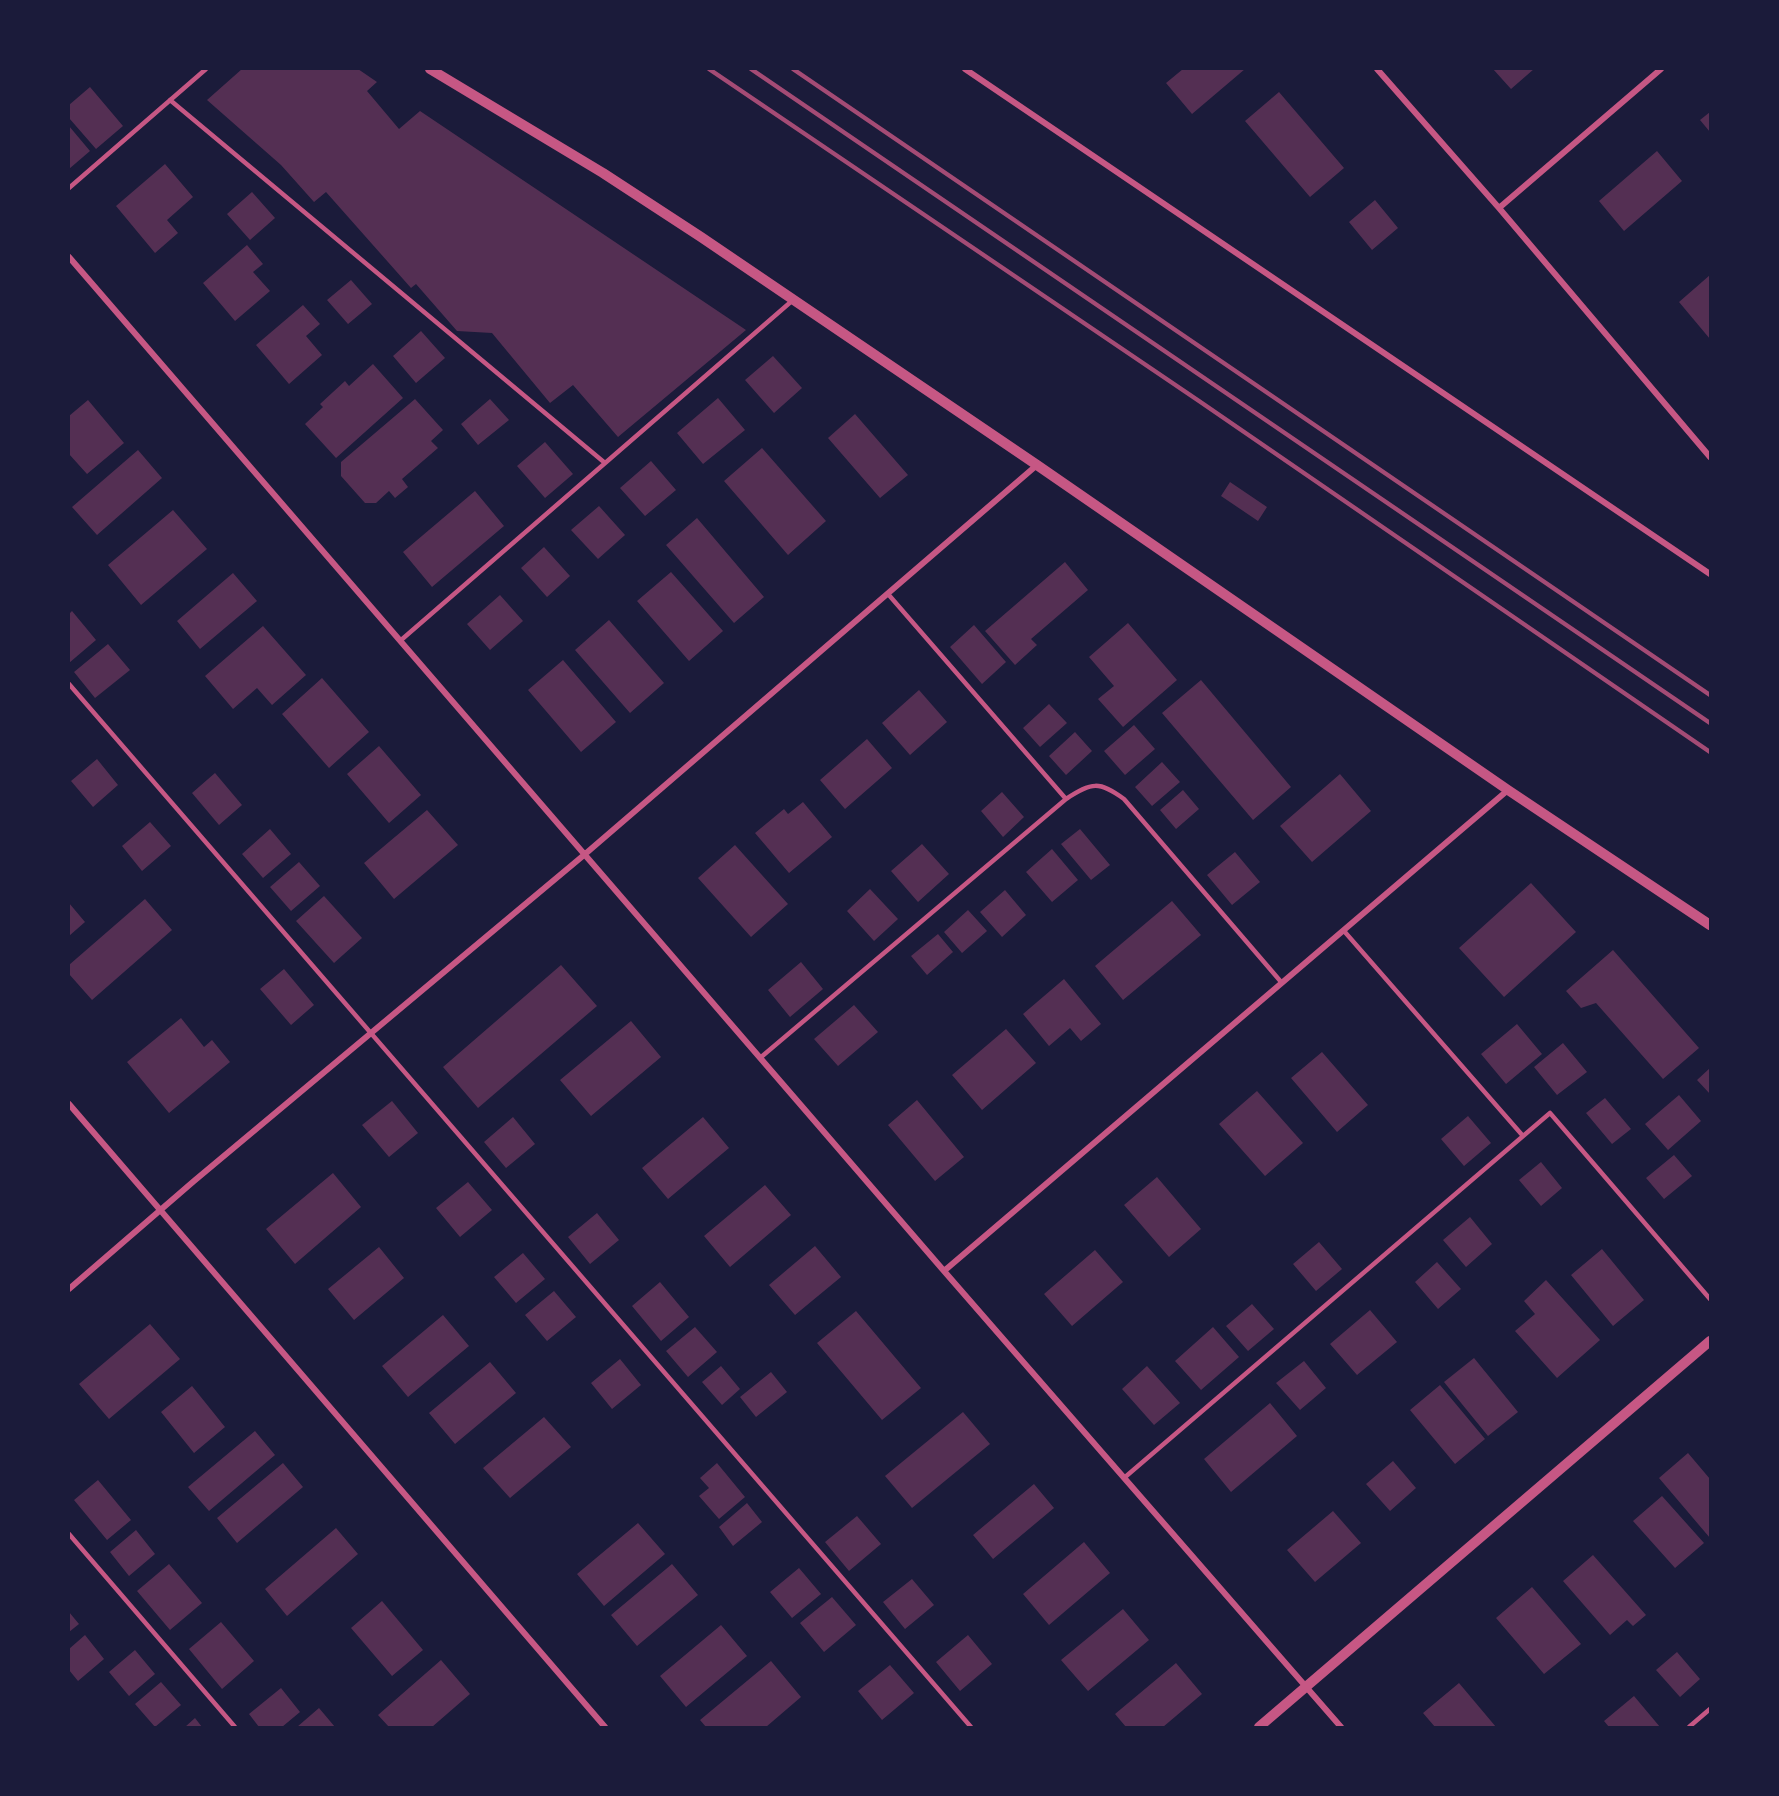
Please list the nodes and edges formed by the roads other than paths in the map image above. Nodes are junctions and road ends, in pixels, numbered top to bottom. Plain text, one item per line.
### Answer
1 (206, 69) edge
2 (965, 69) edge
3 (1377, 69) edge
4 (1662, 69) edge
5 (434, 72) edge
6 (170, 100) junction
7 (69, 188) edge
8 (1499, 208) junction
9 (69, 257) edge
10 (793, 300) junction
11 (1710, 457) edge
12 (605, 463) junction
13 (1037, 465) junction
14 (1710, 574) edge
15 (888, 594) junction
16 (400, 641) junction
17 (69, 684) edge
18 (1508, 790) junction
19 (1066, 799) junction
20 (584, 855) junction
21 (1710, 925) edge
22 (1344, 931) junction
23 (1282, 983) junction
24 (370, 1034) junction
25 (760, 1058) junction
26 (69, 1104) edge
27 (1523, 1136) junction
28 (161, 1209) junction
29 (944, 1271) junction
30 (69, 1289) edge
31 (1710, 1299) edge
32 (1710, 1341) edge
33 (1124, 1478) junction
34 (69, 1534) edge
35 (1306, 1687) junction
36 (1710, 1709) edge
37 (235, 1727) edge
38 (605, 1727) edge
39 (971, 1727) edge
40 (1259, 1727) edge
41 (1341, 1727) edge
42 (1689, 1727) edge

1 - 6 lane
2 - 14 street
3 - 8 street
4 - 8 street
5 - 10 street
6 - 7 lane
6 - 12 lane
8 - 11 street
9 - 16 street
10 - 12 lane
10 - 13 street
12 - 16 lane
13 - 15 street
13 - 18 street
15 - 19 lane
15 - 20 street
16 - 20 street
17 - 24 lane
18 - 21 street
18 - 22 street
19 - 23 lane
19 - 25 lane
20 - 24 street
20 - 25 street
22 - 23 street
22 - 27 lane
23 - 29 street
24 - 28 street
24 - 39 lane
25 - 29 street
26 - 28 street
27 - 31 lane
27 - 33 lane
28 - 30 street
28 - 38 street
29 - 33 street
32 - 35 street
33 - 35 street
34 - 37 lane
35 - 40 street
35 - 41 street
36 - 42 lane

